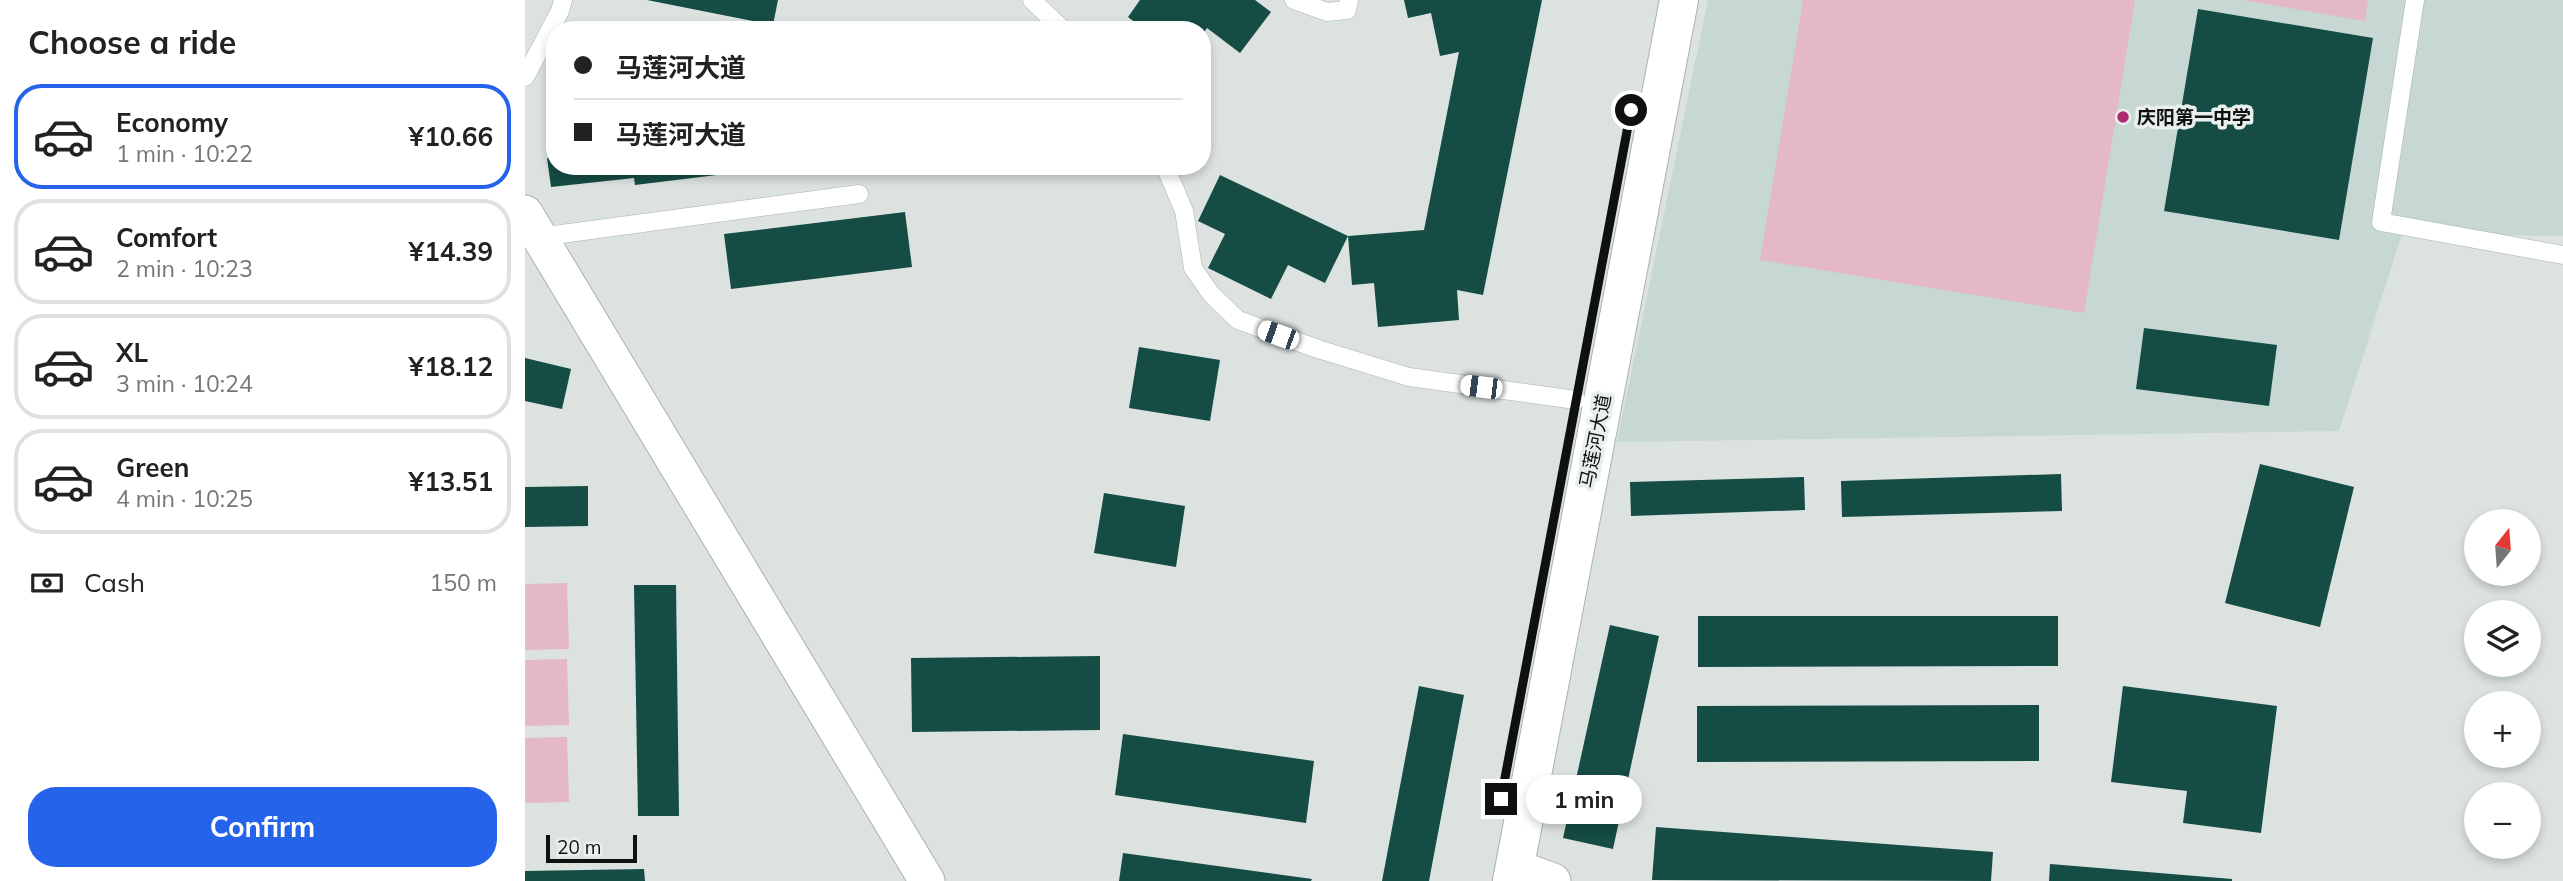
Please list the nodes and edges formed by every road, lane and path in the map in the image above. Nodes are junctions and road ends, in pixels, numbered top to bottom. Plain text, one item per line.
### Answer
1 (563, 0) edge
2 (1032, 0) edge
3 (1294, 0) edge
4 (1349, 0) edge
5 (1652, 0) edge
6 (1679, 0) edge
7 (2415, 0) edge
8 (555, 21) edge
9 (1054, 21) edge
10 (546, 37) edge
11 (525, 77) edge
12 (1169, 175) edge
13 (859, 194) dead end
14 (532, 225) edge
15 (2563, 255) edge
16 (1576, 400) junction
17 (1504, 876) edge
18 (927, 881) edge
19 (1553, 881) edge

1 - 8 lane
2 - 9 lane
3 - 4 lane
5 - 16 street, 马莲河大道
6 - 17 street, 马莲河大道
7 - 15 lane
10 - 11 lane
12 - 16 lane
13 - 14 lane
14 - 18 street
16 - 17 street, 马莲河大道
17 - 19 street

